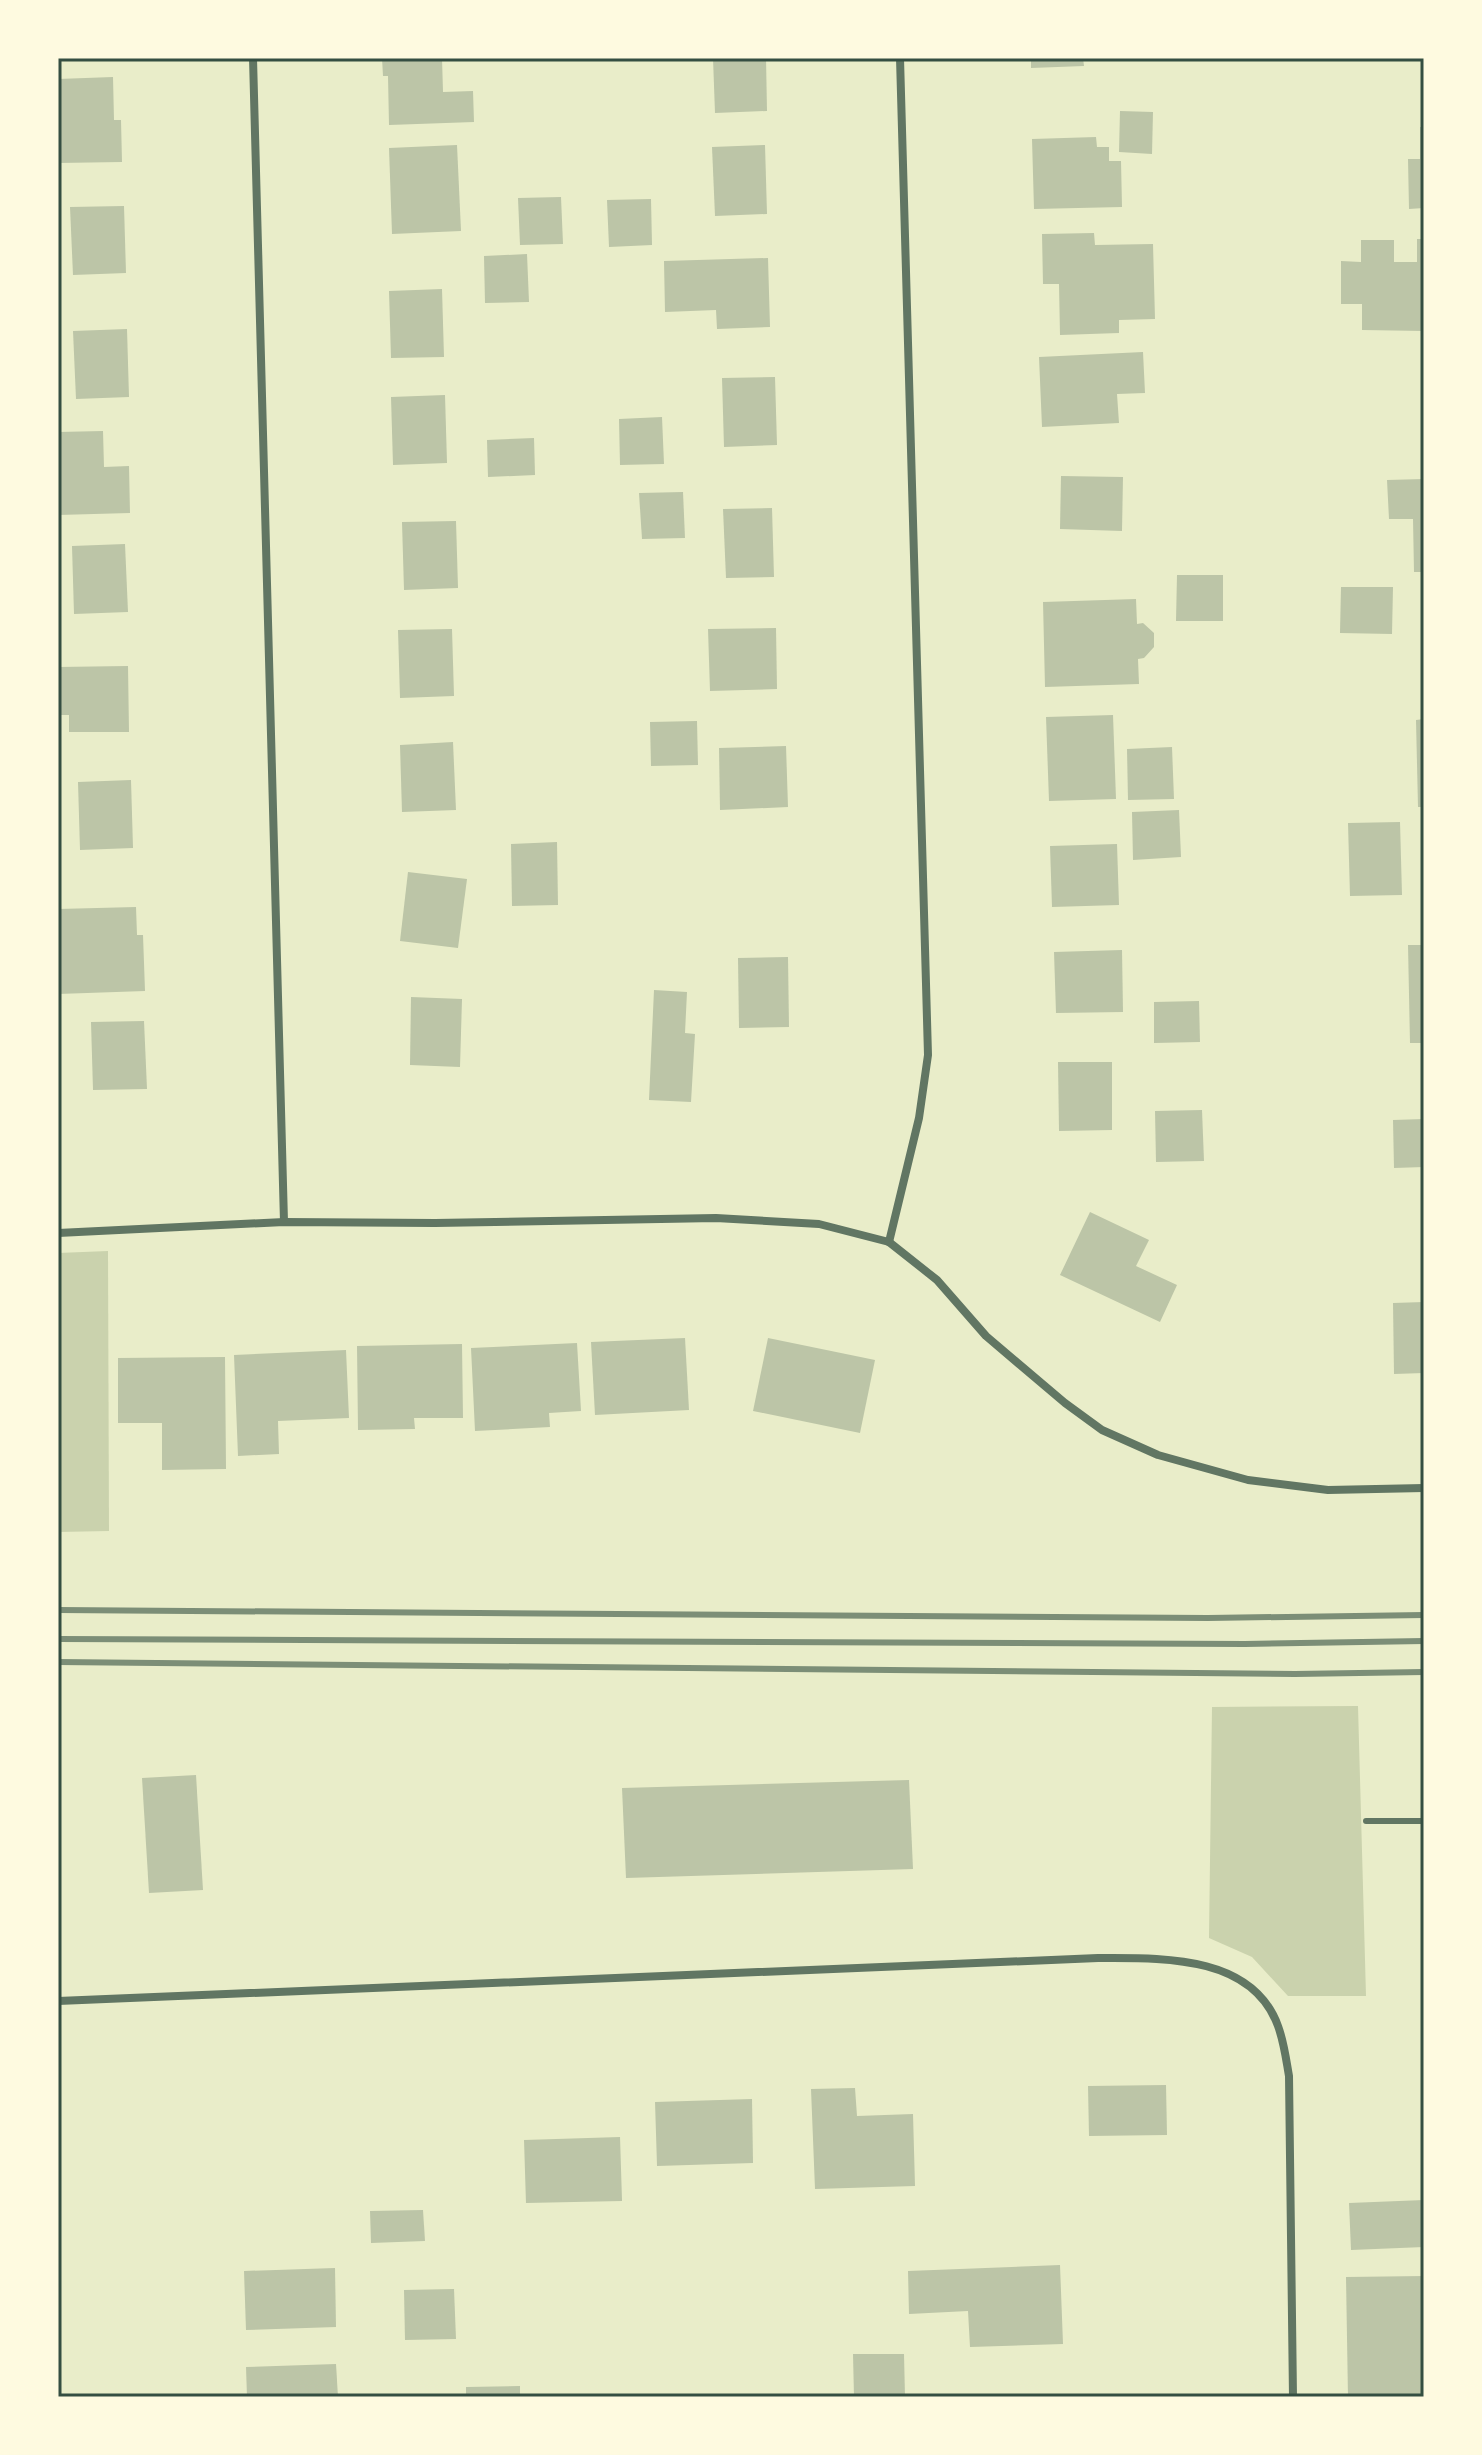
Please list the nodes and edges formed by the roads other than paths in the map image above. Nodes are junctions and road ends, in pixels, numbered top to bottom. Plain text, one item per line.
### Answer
1 (253, 58) edge
2 (900, 58) edge
3 (284, 1222) junction
4 (58, 1233) edge
5 (889, 1242) junction
6 (1424, 1488) edge
7 (1366, 1821) dead end
8 (1424, 1821) edge
9 (58, 2001) edge
10 (1293, 2397) edge

1 - 3 street
2 - 5 street
3 - 4 street
3 - 5 street
5 - 6 street
7 - 8 lane
9 - 10 street

